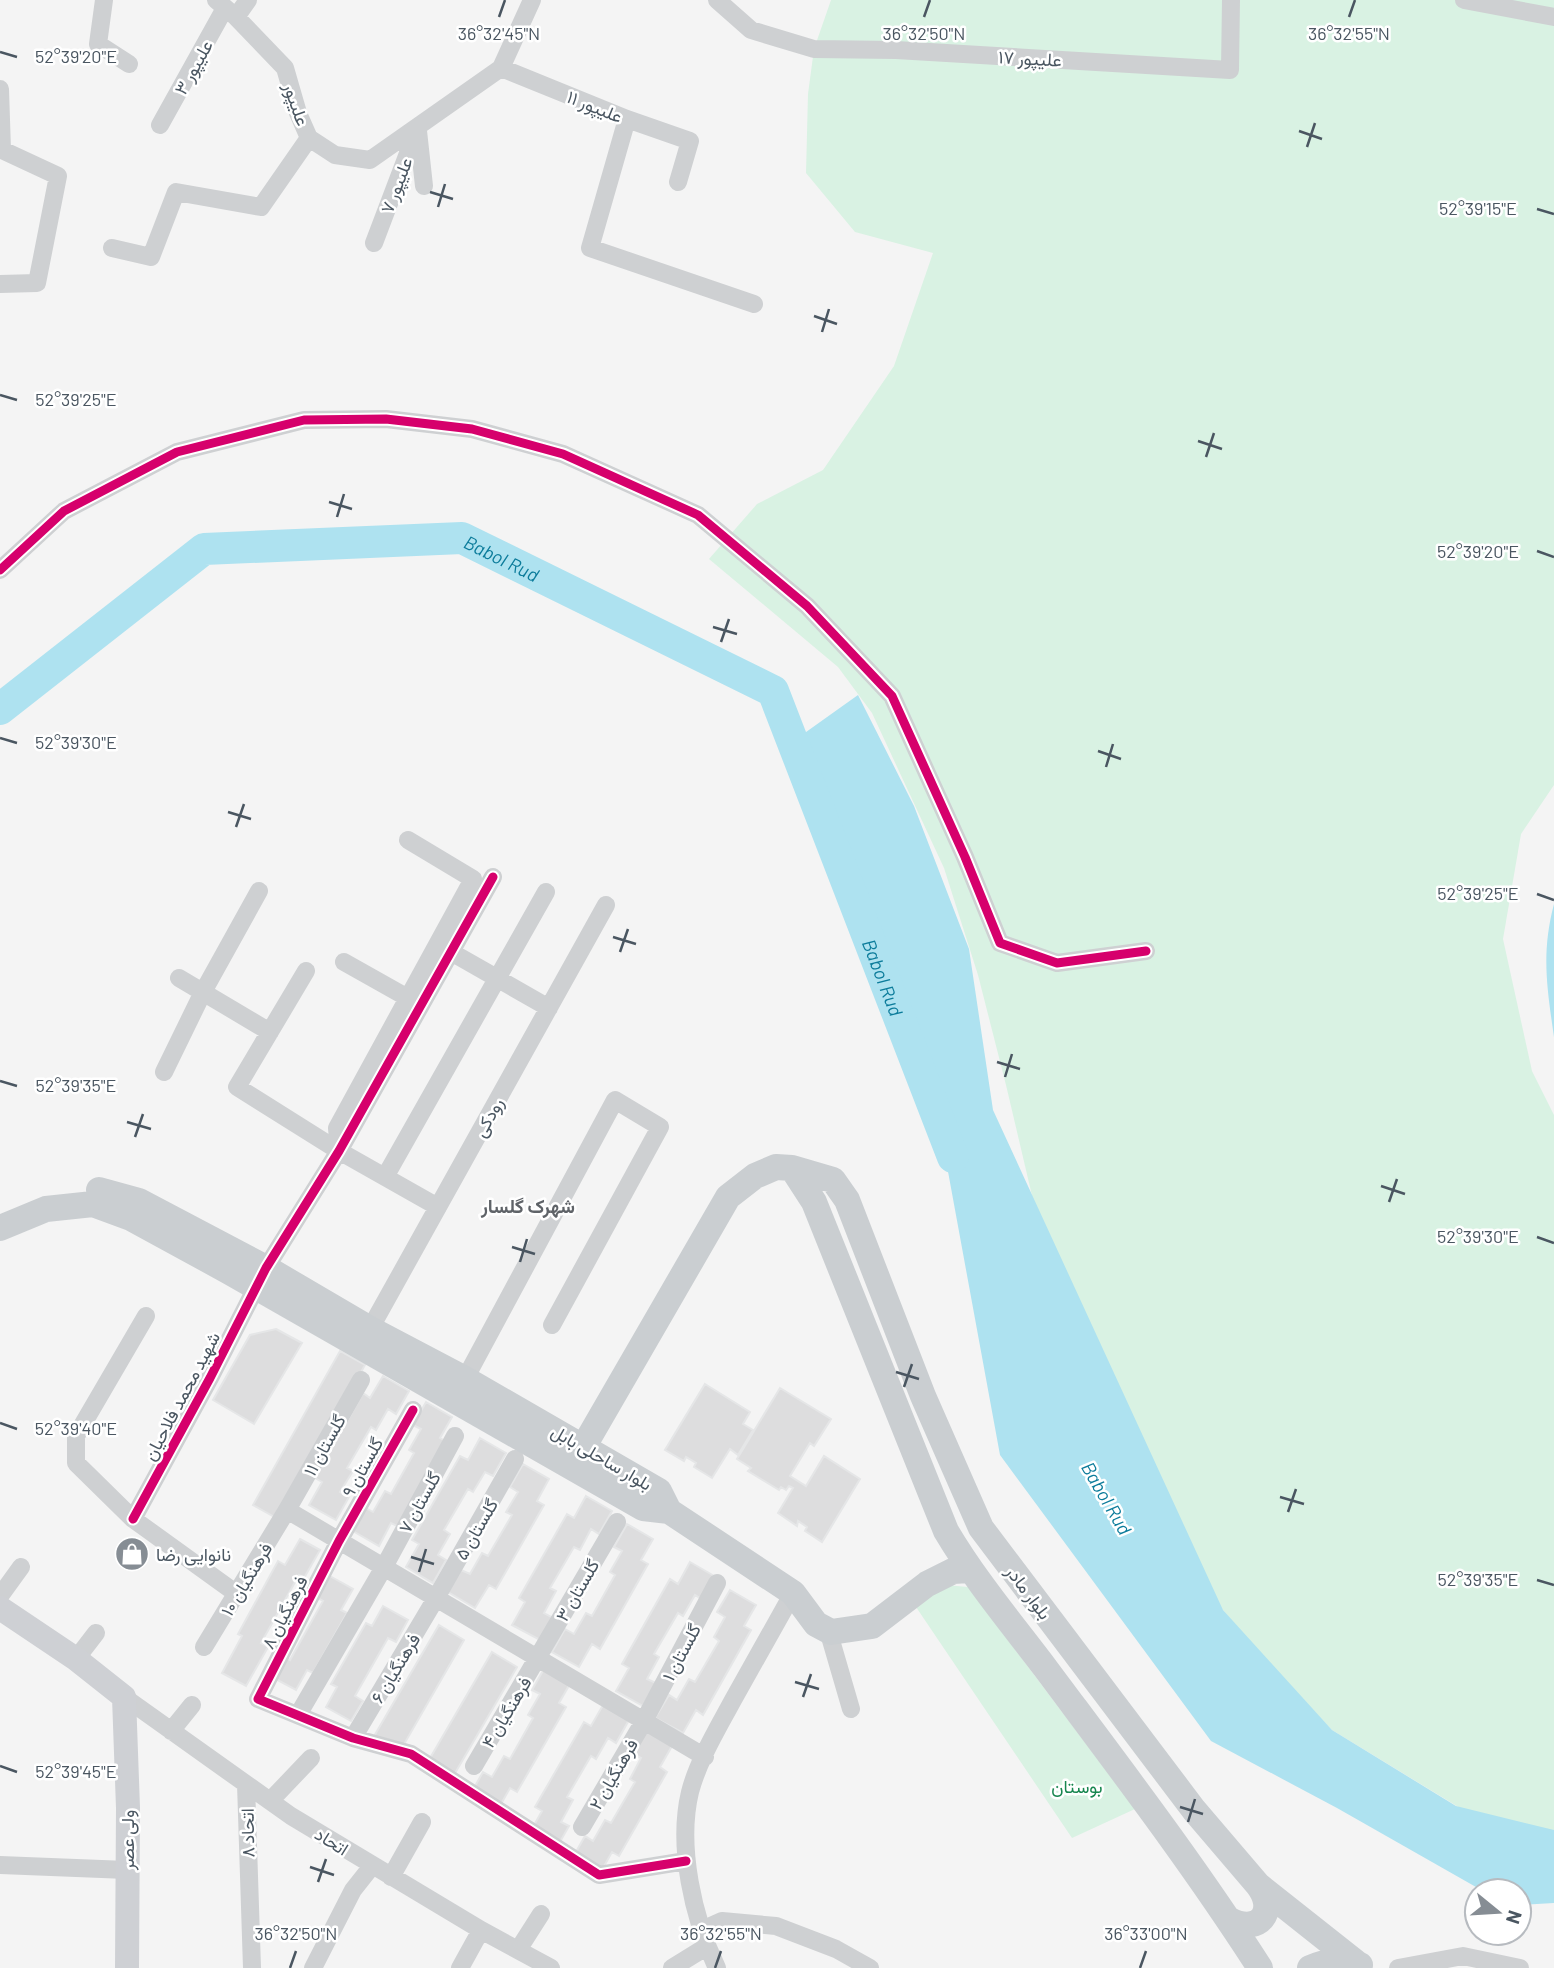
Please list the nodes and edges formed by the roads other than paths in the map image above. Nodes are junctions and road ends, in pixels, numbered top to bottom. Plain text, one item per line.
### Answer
1 (104, 0) edge
2 (248, 0) edge
3 (532, 0) edge
4 (717, 0) edge
5 (1231, 0) edge
6 (1464, 0) edge
7 (226, 8) edge
8 (1554, 17) edge
9 (129, 64) dead end
10 (502, 68) junction
11 (0, 89) edge
12 (627, 119) junction
13 (160, 125) dead end
14 (418, 127) junction
15 (309, 138) junction
16 (678, 182) dead end
17 (424, 186) dead end
18 (374, 243) dead end
19 (112, 247) dead end
20 (0, 284) edge
21 (754, 304) dead end
22 (0, 570) edge
23 (408, 840) dead end
24 (493, 877) dead end
25 (258, 891) dead end
26 (546, 892) dead end
27 (606, 905) dead end
28 (1146, 951) dead end
29 (451, 952) junction
30 (344, 962) dead end
31 (306, 971) dead end
32 (179, 978) dead end
33 (497, 979) junction
34 (203, 992) junction
35 (408, 999) junction
36 (549, 1009) junction
37 (270, 1032) junction
38 (164, 1072) dead end
39 (339, 1152) junction
40 (792, 1168) junction
41 (385, 1177) junction
42 (438, 1207) junction
43 (0, 1211) edge
44 (0, 1228) edge
45 (260, 1278) junction
46 (146, 1317) dead end
47 (552, 1325) dead end
48 (370, 1329) junction
49 (465, 1379) junction
50 (361, 1380) dead end
51 (413, 1410) dead end
52 (455, 1437) dead end
53 (583, 1446) junction
54 (515, 1459) dead end
55 (287, 1510) junction
56 (669, 1511) junction
57 (133, 1519) junction
58 (617, 1522) dead end
59 (339, 1541) junction
60 (21, 1567) dead end
61 (384, 1567) junction
62 (969, 1570) junction
63 (718, 1583) dead end
64 (793, 1593) junction
65 (237, 1594) junction
66 (0, 1596) edge
67 (436, 1598) junction
68 (0, 1608) edge
69 (828, 1630) junction
70 (96, 1633) dead end
71 (204, 1647) dead end
72 (538, 1658) junction
73 (76, 1659) junction
74 (124, 1697) junction
75 (192, 1705) dead end
76 (851, 1709) dead end
77 (298, 1715) junction
78 (644, 1721) junction
79 (172, 1731) junction
80 (353, 1738) junction
81 (705, 1757) junction
82 (311, 1759) dead end
83 (474, 1766) dead end
84 (246, 1784) junction
85 (270, 1801) junction
86 (422, 1822) dead end
87 (582, 1827) dead end
88 (686, 1861) junction
89 (0, 1865) edge
90 (372, 1866) junction
91 (127, 1870) junction
92 (391, 1877) junction
93 (1258, 1885) junction
94 (541, 1914) dead end
95 (1230, 1920) junction
96 (481, 1930) junction
97 (704, 1938) junction
98 (517, 1950) junction
99 (1362, 1966) edge
100 (127, 1968) edge
101 (252, 1968) edge
102 (313, 1968) edge
103 (460, 1968) edge
104 (551, 1968) edge
105 (672, 1968) edge
106 (717, 1968) edge
107 (870, 1968) edge
108 (1260, 1968) edge
109 (1310, 1968) edge
110 (1398, 1968) edge
111 (1520, 1968) edge

1 - 9 street
2 - 7 street, علیپور ۳
3 - 10 street
4 - 5 street, علیپور ۱۷
6 - 8 street
7 - 13 street, علیپور ۳
7 - 15 street, علیپور
10 - 12 street, علیپور ۱۱
10 - 14 street, علیپور
11 - 20 street
12 - 16 street, علیپور ۱۱
12 - 21 street
14 - 15 street, علیپور
14 - 17 street
14 - 18 street, علیپور ۷
15 - 19 street
22 - 28 street
23 - 35 street
24 - 29 street, شهید محمد فلاحیان
25 - 34 street
26 - 33 street
27 - 36 street, رودکی
29 - 33 street
29 - 39 street, شهید محمد فلاحیان
30 - 35 street
31 - 37 street
32 - 34 street
33 - 36 street
33 - 41 street
34 - 37 street
34 - 38 street
35 - 39 street
36 - 42 street, رودکی
37 - 39 street
39 - 41 street
39 - 45 street, شهید محمد فلاحیان
40 - 53 main road, بلوار مادر
40 - 62 main road, بلوار مادر
40 - 93 main road, بلوار مادر
41 - 42 street
42 - 48 street, رودکی
43 - 45 main road, بلوار ساحلی بابل
44 - 45 main road, بلوار ساحلی بابل
45 - 48 main road, بلوار ساحلی بابل
45 - 56 main road, بلوار ساحلی بابل
45 - 57 street, شهید محمد فلاحیان
46 - 57 street
47 - 49 street
48 - 49 main road, بلوار ساحلی بابل
49 - 53 main road, بلوار ساحلی بابل
50 - 55 street, گلستان ۱۱
51 - 59 street, گلستان ۹
52 - 61 street, گلستان ۷
53 - 56 main road, بلوار ساحلی بابل
54 - 67 street, گلستان ۵
55 - 59 street
55 - 65 street, فرهنگیان ۱۰
56 - 64 main road
57 - 65 street
58 - 72 street, گلستان ۳
59 - 61 street
59 - 77 street, فرهنگیان ۸
60 - 66 street
61 - 67 street
61 - 77 street, گلستان ۷
62 - 69 main road
62 - 95 main road, بلوار مادر
63 - 78 street, گلستان ۱
64 - 69 main road
64 - 81 street
65 - 71 street, فرهنگیان ۱۰
67 - 72 street
67 - 80 street, فرهنگیان ۶
68 - 73 main road
69 - 76 street
70 - 73 street
72 - 78 street
72 - 83 street, فرهنگیان ۴
73 - 74 main road
74 - 79 street, اتحاد
74 - 91 main road, ولی عصر
75 - 79 street
77 - 80 street
78 - 81 street
78 - 87 street, فرهنگیان ۲
79 - 84 street, اتحاد
80 - 88 street
81 - 88 street
82 - 85 street
84 - 85 street, اتحاد
84 - 101 street, اتحاد ۸
85 - 90 street, اتحاد
86 - 92 street
88 - 97 street
89 - 91 street
90 - 92 street, اتحاد
90 - 102 street
91 - 100 main road, ولی عصر
92 - 96 street, اتحاد
93 - 95 main road
93 - 99 main road, بلوار مادر
94 - 98 street
95 - 108 main road, بلوار مادر
96 - 98 street, اتحاد
96 - 103 street
97 - 105 street
97 - 106 street
97 - 107 street
98 - 104 street, اتحاد
99 - 109 main road
110 - 111 street

